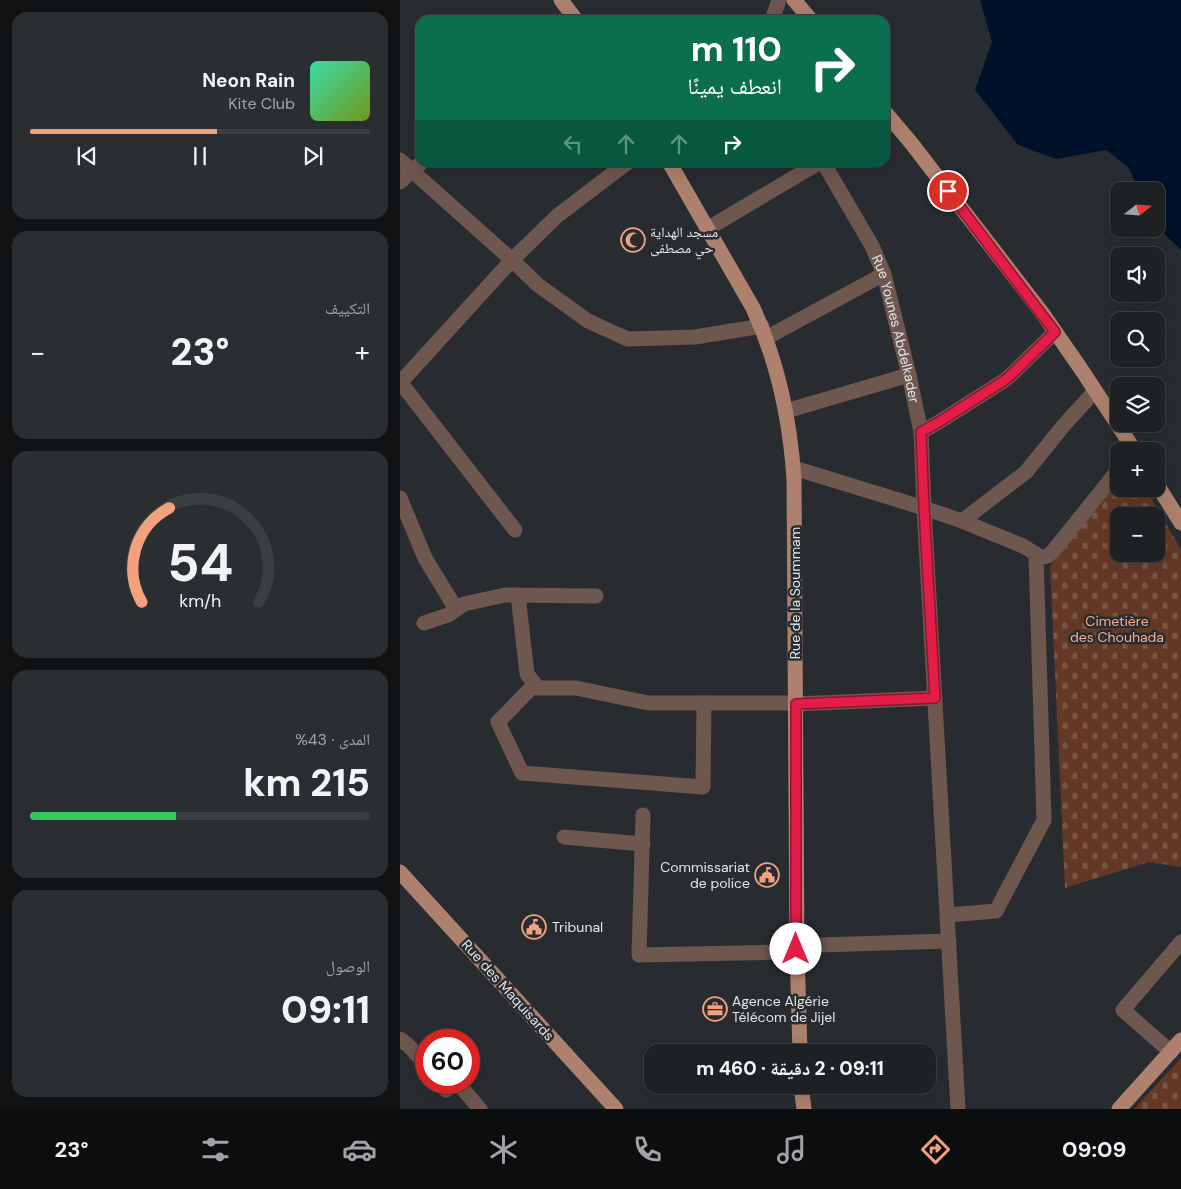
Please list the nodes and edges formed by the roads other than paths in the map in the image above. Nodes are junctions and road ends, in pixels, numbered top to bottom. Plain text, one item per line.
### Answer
1 (561, 0) edge
2 (779, 0) edge
3 (794, 0) edge
4 (572, 15) edge
5 (774, 15) edge
6 (806, 15) edge
7 (890, 118) edge
8 (400, 160) edge
9 (415, 166) edge
10 (417, 167) edge
11 (621, 167) edge
12 (672, 167) edge
13 (813, 167) edge
14 (825, 167) edge
15 (400, 182) edge
16 (707, 229) junction
17 (512, 260) junction
18 (884, 274) junction
19 (764, 332) junction
20 (1055, 332) junction
21 (909, 375) junction
22 (400, 383) edge
23 (1095, 391) junction
24 (786, 411) junction
25 (921, 432) junction
26 (1128, 442) edge
27 (794, 468) junction
28 (1110, 480) edge
29 (1165, 497) edge
30 (400, 498) edge
31 (924, 508) junction
32 (962, 521) junction
33 (1181, 522) edge
34 (515, 530) dead end
35 (1036, 554) junction
36 (518, 595) junction
37 (596, 596) dead end
38 (456, 609) junction
39 (424, 623) dead end
40 (535, 684) junction
41 (935, 698) junction
42 (704, 703) junction
43 (796, 704) junction
44 (643, 815) dead end
45 (564, 837) dead end
46 (643, 844) junction
47 (400, 872) edge
48 (948, 915) junction
49 (949, 941) junction
50 (1181, 942) edge
51 (796, 949) junction
52 (400, 1039) edge
53 (1181, 1040) edge
54 (800, 1044) edge
55 (1171, 1052) junction
56 (415, 1053) edge
57 (467, 1094) edge
58 (802, 1094) edge
59 (480, 1109) edge
60 (616, 1109) edge
61 (804, 1109) edge
62 (958, 1109) edge
63 (1119, 1109) edge

1 - 4 main road
2 - 5 street
3 - 6 main road
7 - 20 main road
8 - 9 street
10 - 15 street
10 - 17 street
11 - 17 street
12 - 16 main road, Rue de la Soummam
13 - 16 street
14 - 18 street, Rue Younes Abdelkader
16 - 19 main road, Rue de la Soummam
17 - 19 street
17 - 22 street
18 - 19 street
18 - 21 street, Rue Younes Abdelkader
19 - 24 main road, Rue de la Soummam
20 - 23 main road
20 - 25 street
21 - 24 street
21 - 25 street, Rue Younes Abdelkader
22 - 34 street
23 - 26 main road
23 - 32 street
24 - 27 main road, Rue de la Soummam
25 - 31 street, Rue Younes Abdelkader
27 - 31 street
27 - 43 main road, Rue de la Soummam
28 - 35 street
29 - 33 main road
30 - 38 street
31 - 32 street
31 - 41 street, Rue Younes Abdelkader
32 - 35 street
35 - 48 street
36 - 37 street
36 - 38 street
36 - 40 street
38 - 39 street
40 - 42 street
40 - 42 street
41 - 43 street
41 - 48 street, Rue Younes Abdelkader
42 - 43 street
43 - 51 main road, Rue de la Soummam
44 - 46 street
45 - 46 street
46 - 51 street
47 - 60 main road, Rue des Maquisards
48 - 49 street, Rue Younes Abdelkader
49 - 51 street
49 - 62 street, Rue Younes Abdelkader
50 - 55 street
51 - 54 main road, Rue de la Soummam
52 - 56 street
53 - 55 main road
55 - 63 main road
57 - 59 street
58 - 61 main road

